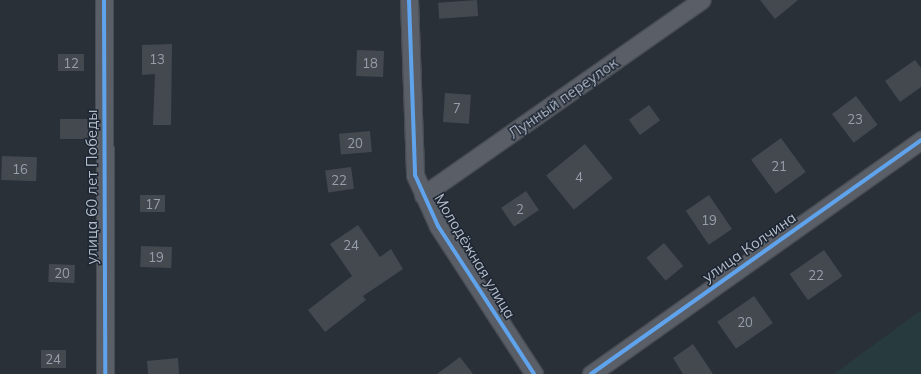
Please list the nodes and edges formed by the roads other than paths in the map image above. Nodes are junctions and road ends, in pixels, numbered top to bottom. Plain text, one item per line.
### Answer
1 (104, 0) edge
2 (409, 0) edge
3 (702, 0) edge
4 (921, 140) edge
5 (423, 195) junction
6 (105, 374) edge
7 (534, 374) edge
8 (591, 374) edge

1 - 6 street, улица 60 лет Победы
2 - 5 street, Молодёжная улица
3 - 5 street, Лунный переулок
4 - 8 street, улица Колчина
5 - 7 street, Молодёжная улица

